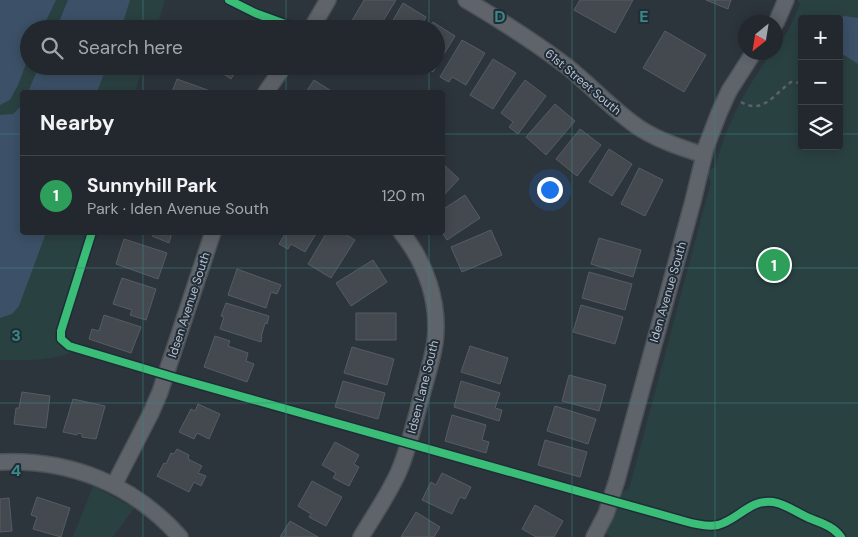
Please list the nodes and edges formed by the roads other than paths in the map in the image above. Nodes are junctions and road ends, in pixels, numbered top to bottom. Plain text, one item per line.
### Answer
1 (328, 0) edge
2 (466, 0) edge
3 (786, 0) edge
4 (780, 15) edge
5 (316, 20) edge
6 (749, 60) edge
7 (278, 75) edge
8 (267, 90) edge
9 (704, 155) junction
10 (212, 235) edge
11 (403, 235) edge
12 (0, 462) edge
13 (114, 485) junction
14 (180, 537) edge
15 (361, 537) edge
16 (594, 537) edge

1 - 5 street
2 - 9 street, 61st Street South
3 - 4 street
6 - 9 street, Iden Avenue South
7 - 8 street
9 - 16 street, Iden Avenue South
10 - 13 street, Idsen Avenue South
11 - 15 street, Idsen Lane South
12 - 13 street
13 - 14 street

